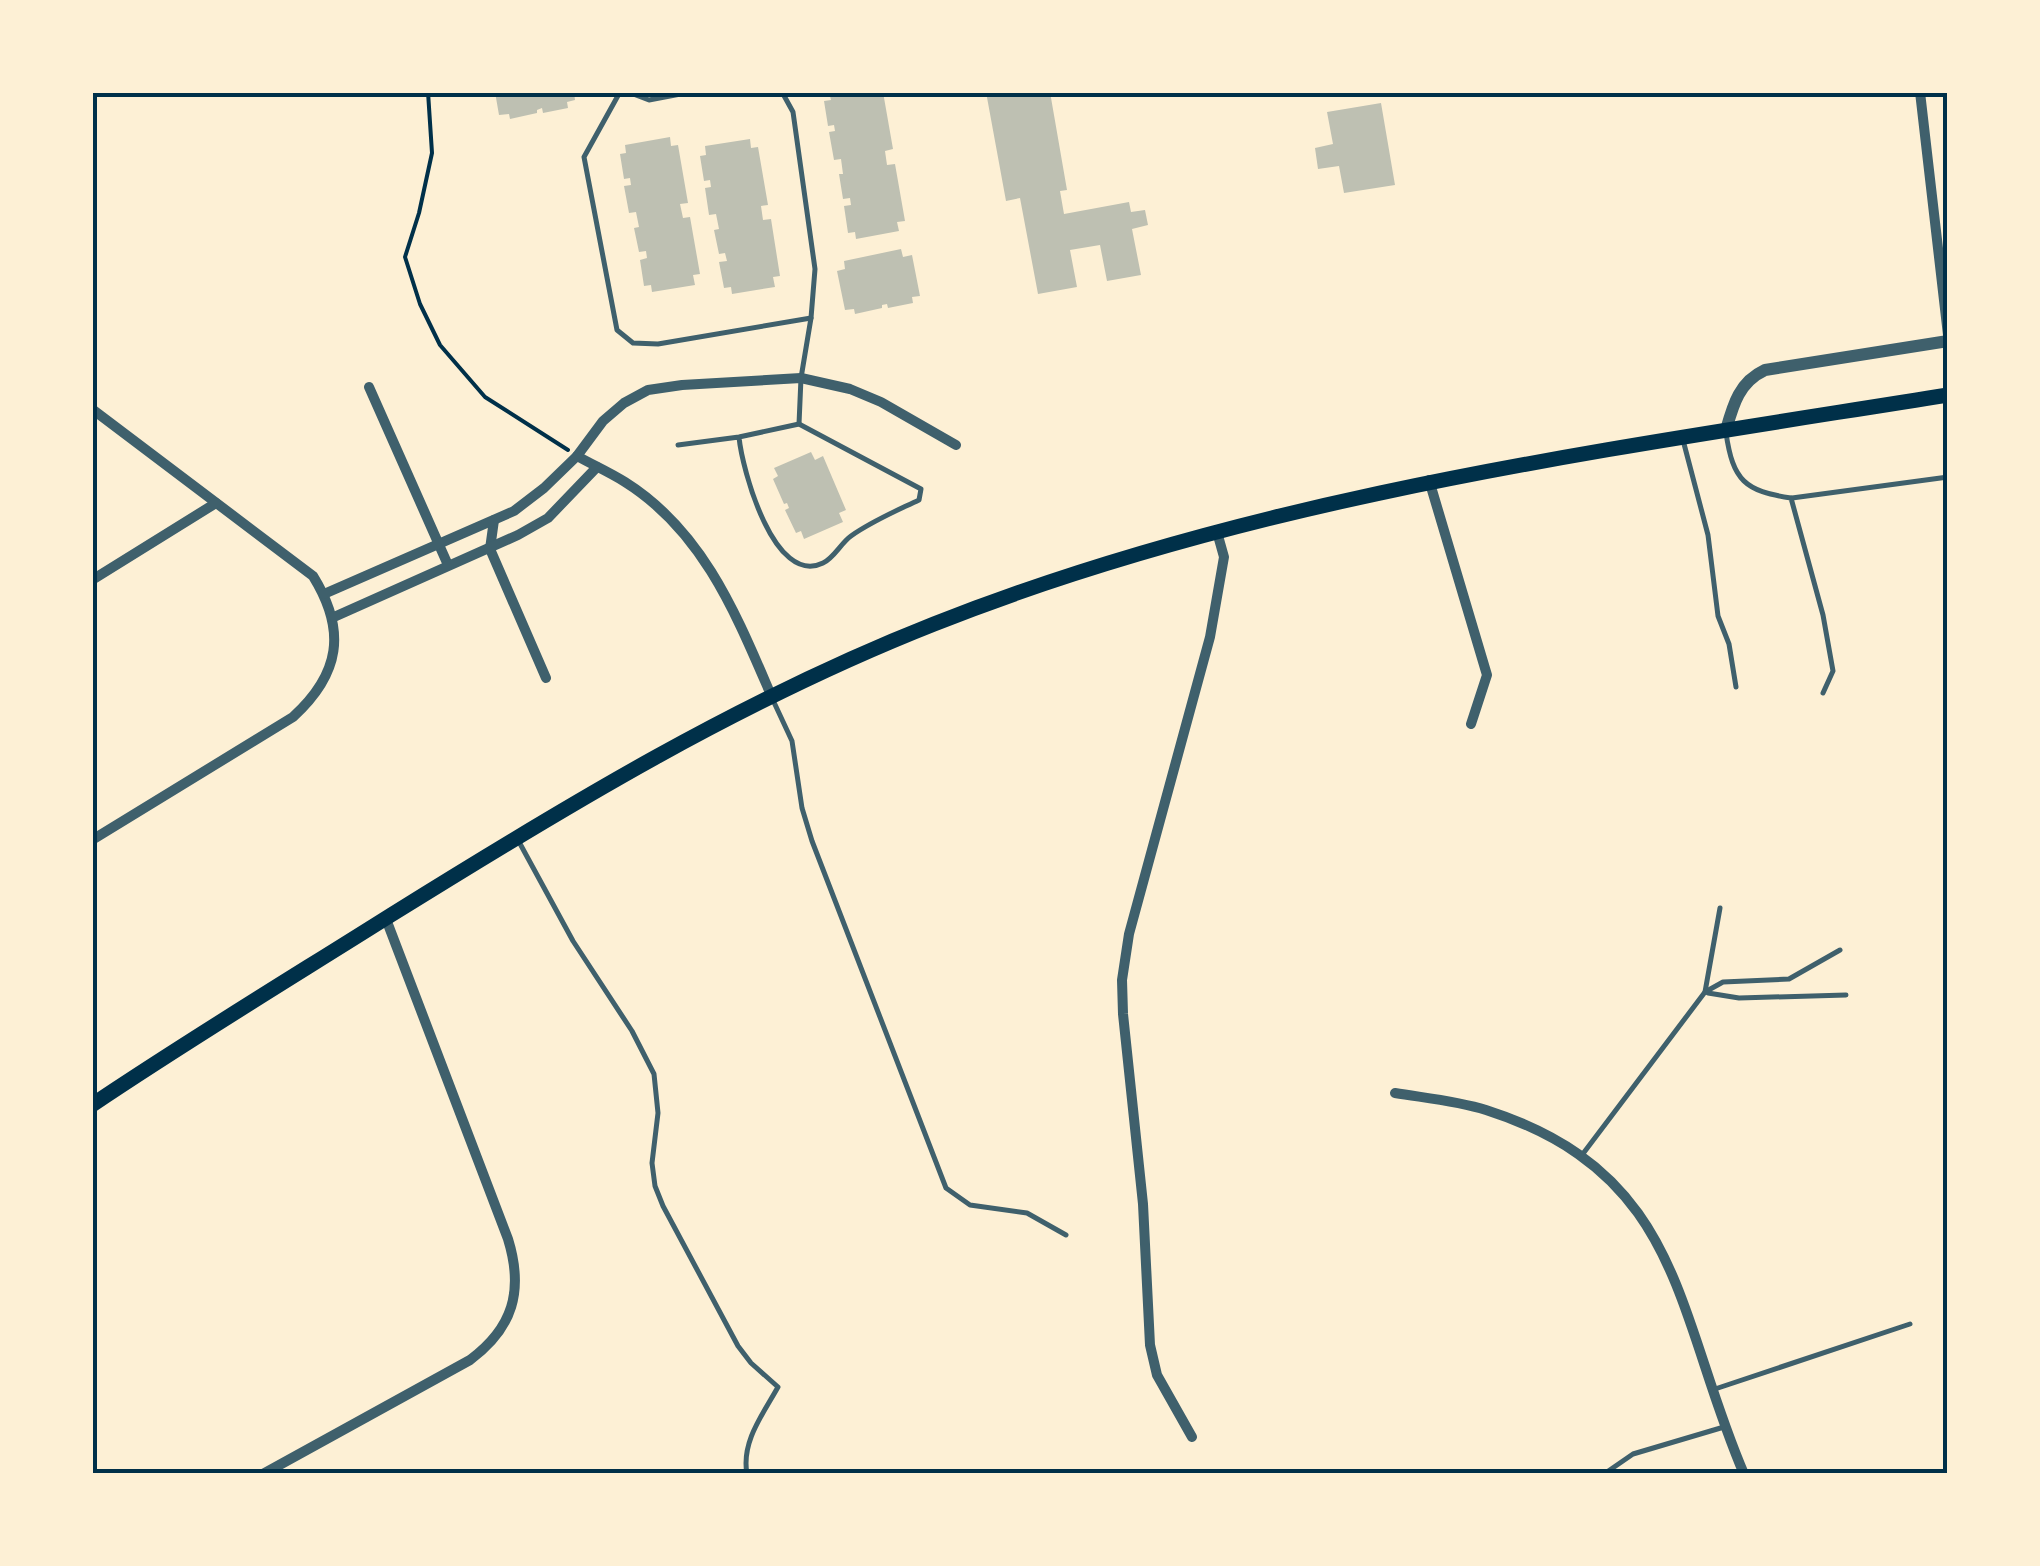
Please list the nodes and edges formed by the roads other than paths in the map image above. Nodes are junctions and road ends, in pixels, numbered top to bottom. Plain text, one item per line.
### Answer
1 (620, 92) edge
2 (628, 92) edge
3 (692, 92) edge
4 (782, 92) edge
5 (1920, 92) edge
6 (811, 318) junction
7 (1948, 338) edge
8 (800, 378) junction
9 (369, 387) dead end
10 (1948, 395) edge
11 (92, 409) edge
12 (799, 424) junction
13 (1726, 430) junction
14 (739, 437) junction
15 (1682, 437) junction
16 (678, 445) dead end
17 (956, 445) dead end
18 (577, 456) junction
19 (596, 467) junction
20 (1948, 477) edge
21 (1429, 480) junction
22 (1791, 498) junction
23 (216, 503) junction
24 (494, 520) junction
25 (1217, 532) junction
26 (439, 544) junction
27 (490, 549) junction
28 (448, 565) junction
29 (92, 580) edge
30 (324, 594) junction
31 (334, 616) junction
32 (546, 678) dead end
33 (1736, 688) dead end
34 (1823, 692) dead end
35 (771, 695) junction
36 (1472, 724) dead end
37 (516, 838) junction
38 (92, 840) edge
39 (1720, 908) dead end
40 (386, 919) junction
41 (1840, 950) dead end
42 (1705, 992) junction
43 (1846, 995) dead end
44 (1395, 1092) dead end
45 (92, 1105) edge
46 (1582, 1155) junction
47 (1066, 1234) dead end
48 (1910, 1324) dead end
49 (1715, 1389) junction
50 (1727, 1426) junction
51 (1192, 1438) dead end
52 (263, 1474) edge
53 (747, 1474) edge
54 (1604, 1474) edge
55 (1744, 1474) edge

1 - 6 lane
2 - 3 lane
4 - 6 lane
5 - 7 street
6 - 8 lane
7 - 13 street
8 - 12 lane
8 - 17 street
8 - 18 street
9 - 26 street
10 - 13 main road
11 - 23 street
12 - 14 lane
12 - 14 lane
13 - 15 main road
13 - 22 lane
14 - 16 lane
15 - 21 main road
15 - 33 lane
18 - 19 street
18 - 24 street
19 - 27 street
19 - 35 street
20 - 22 lane
21 - 25 main road
21 - 36 street
22 - 34 lane
23 - 29 street
23 - 30 street
24 - 26 street
24 - 27 street
25 - 35 main road
25 - 51 street
26 - 28 street
26 - 30 street
27 - 28 street
27 - 32 street
28 - 31 street
30 - 31 street
31 - 38 street
35 - 37 main road
35 - 47 lane
37 - 40 main road
37 - 53 lane
39 - 42 lane
40 - 45 main road
40 - 52 street
41 - 42 lane
42 - 43 lane
42 - 46 lane
44 - 46 street
46 - 49 street
48 - 49 lane
49 - 50 street
50 - 54 lane
50 - 55 street

